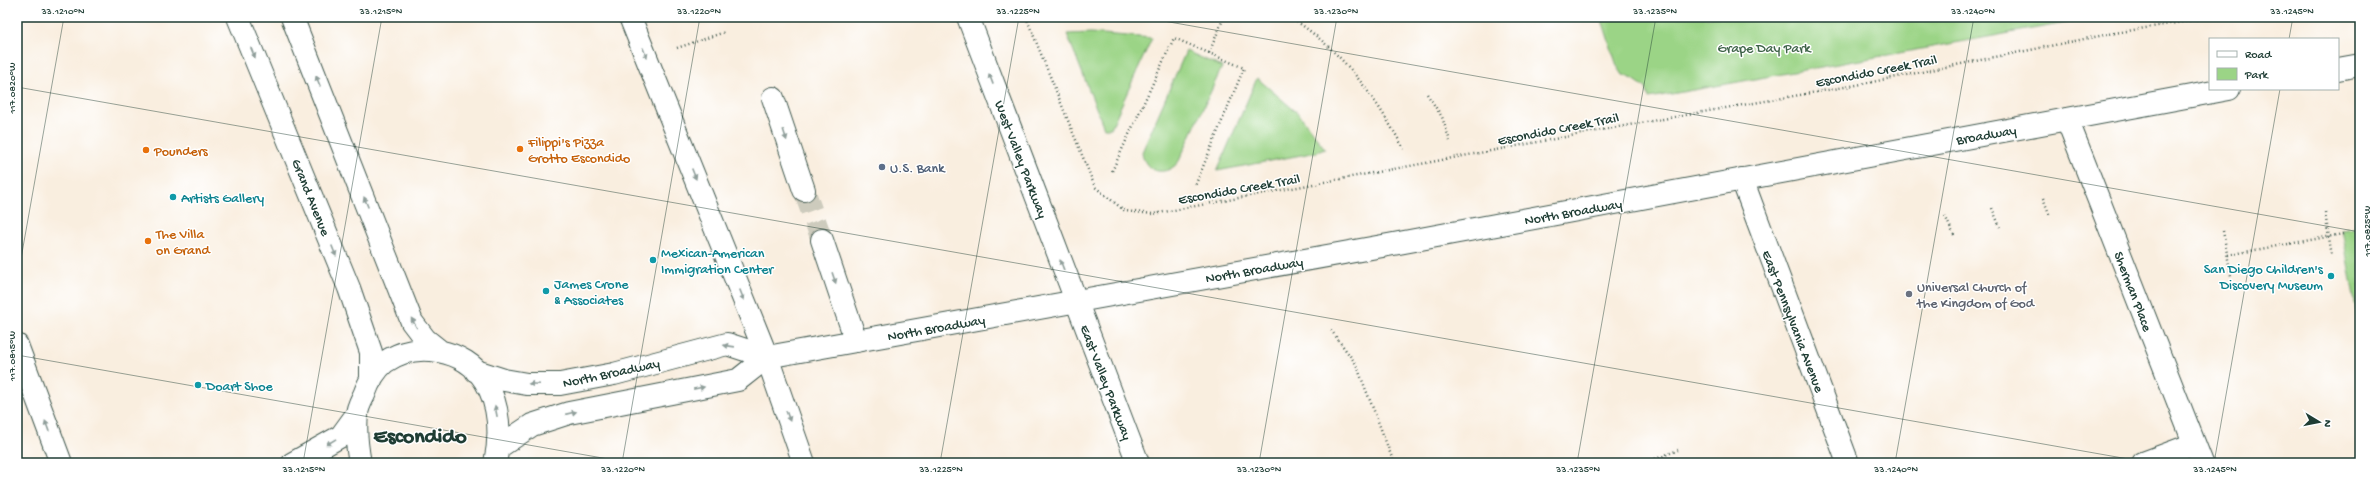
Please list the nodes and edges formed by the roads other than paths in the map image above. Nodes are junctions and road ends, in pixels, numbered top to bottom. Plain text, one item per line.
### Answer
1 (238, 17) edge
2 (292, 17) edge
3 (630, 17) edge
4 (968, 17) edge
5 (2360, 65) edge
6 (2339, 69) edge
7 (2224, 90) edge
8 (773, 98) dead end
9 (2067, 119) junction
10 (1742, 179) junction
11 (804, 190) tunnel mouth
12 (822, 240) tunnel mouth
13 (1076, 302) junction
14 (856, 341) junction
15 (17, 346) edge
16 (440, 351) junction
17 (767, 357) junction
18 (476, 371) junction
19 (371, 380) junction
20 (357, 414) junction
21 (2198, 454) edge
22 (497, 455) edge
23 (61, 463) edge
24 (293, 463) edge
25 (360, 463) edge
26 (804, 463) edge
27 (1138, 463) edge
28 (1848, 463) edge
29 (2143, 463) edge

1 -> 19 main road, Grand Avenue
16 -> 2 main road, Grand Avenue
3 -> 17 main road
13 -> 4 main road, West Valley Parkway
5 - 6 main road
7 - 9 main road, Broadway
8 -> 11 main road
9 - 10 main road, Broadway
9 - 21 main road, Sherman Place
10 - 13 main road, North Broadway
10 - 28 main road, East Pennsylvania Avenue
12 -> 14 main road
13 - 14 main road, North Broadway
13 - 27 main road, East Valley Parkway
14 - 17 main road, North Broadway
23 -> 15 main road
16 - 18 main road, Grand Avenue
16 - 19 main road, Grand Avenue
17 -> 18 main road, North Broadway
22 -> 17 main road, North Broadway
17 -> 26 main road
22 -> 18 main road, Grand Avenue
19 - 20 main road, Grand Avenue
20 -> 24 main road
20 - 25 main road, Grand Avenue
21 - 29 main road

